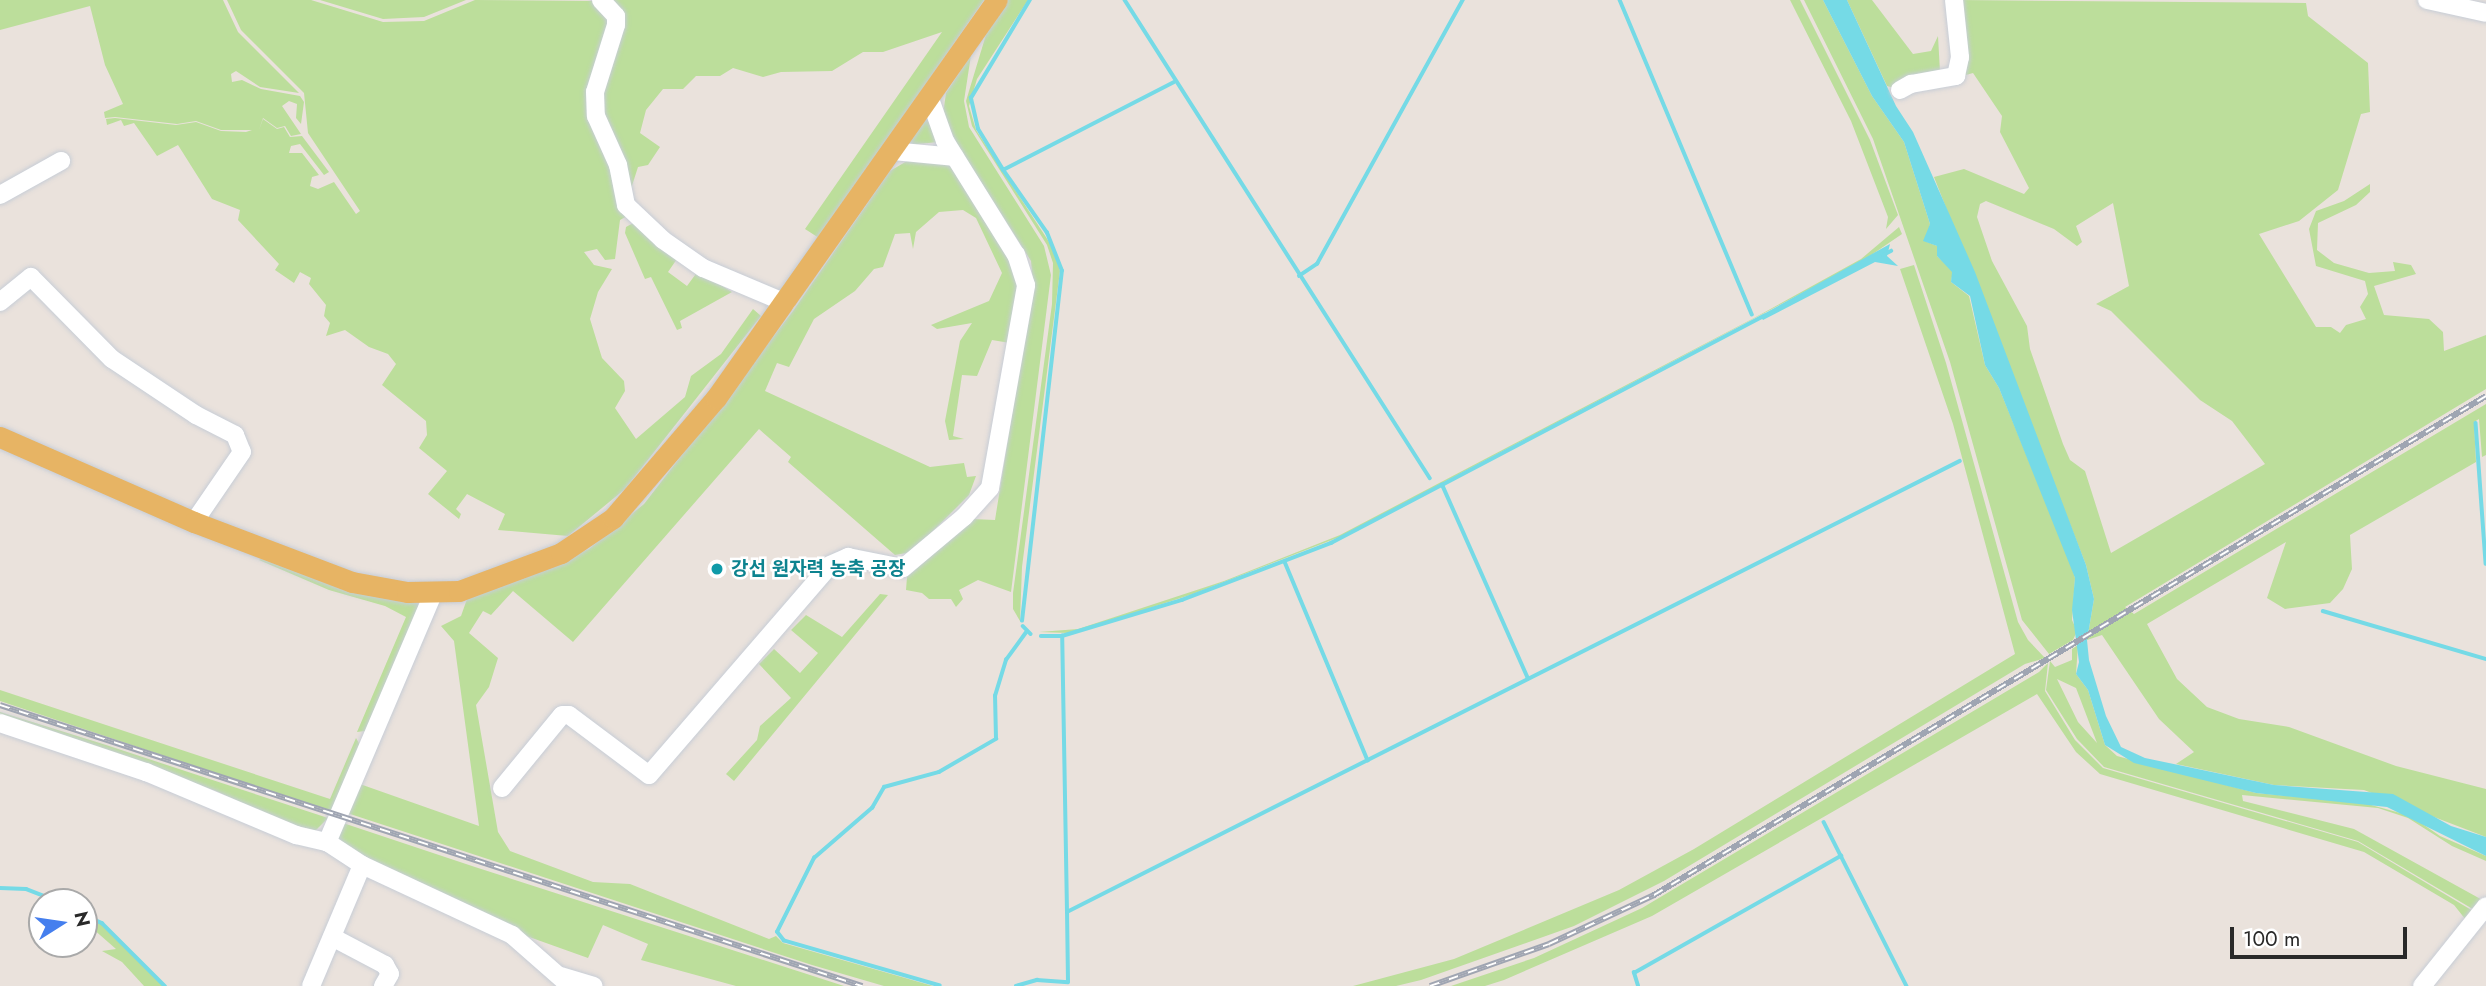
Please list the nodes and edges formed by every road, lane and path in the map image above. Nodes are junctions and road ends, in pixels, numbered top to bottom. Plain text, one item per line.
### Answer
1 (601, 0) edge
2 (997, 0) edge
3 (1954, 0) edge
4 (2427, 0) edge
5 (2486, 13) edge
6 (1900, 90) dead end
7 (929, 96) junction
8 (892, 151) junction
9 (955, 158) junction
10 (61, 161) dead end
11 (0, 195) edge
12 (0, 302) edge
13 (786, 303) junction
14 (0, 437) edge
15 (194, 522) junction
16 (433, 594) junction
17 (0, 723) edge
18 (502, 788) dead end
19 (327, 842) junction
20 (362, 865) junction
21 (2486, 906) edge
22 (332, 937) junction
23 (564, 980) edge
24 (311, 986) edge
25 (383, 986) edge
26 (593, 986) edge
27 (2422, 986) edge

1 - 13 street
2 - 7 main road
3 - 6 street
4 - 5 street
7 - 8 main road
7 - 9 street
8 - 9 street
8 - 13 main road
9 - 18 street
10 - 11 street
12 - 15 street
13 - 16 main road
14 - 15 main road
15 - 16 main road
16 - 19 street
17 - 19 street
19 - 20 street
20 - 22 street
20 - 23 street
21 - 27 street
22 - 24 street
22 - 25 street
23 - 26 street

